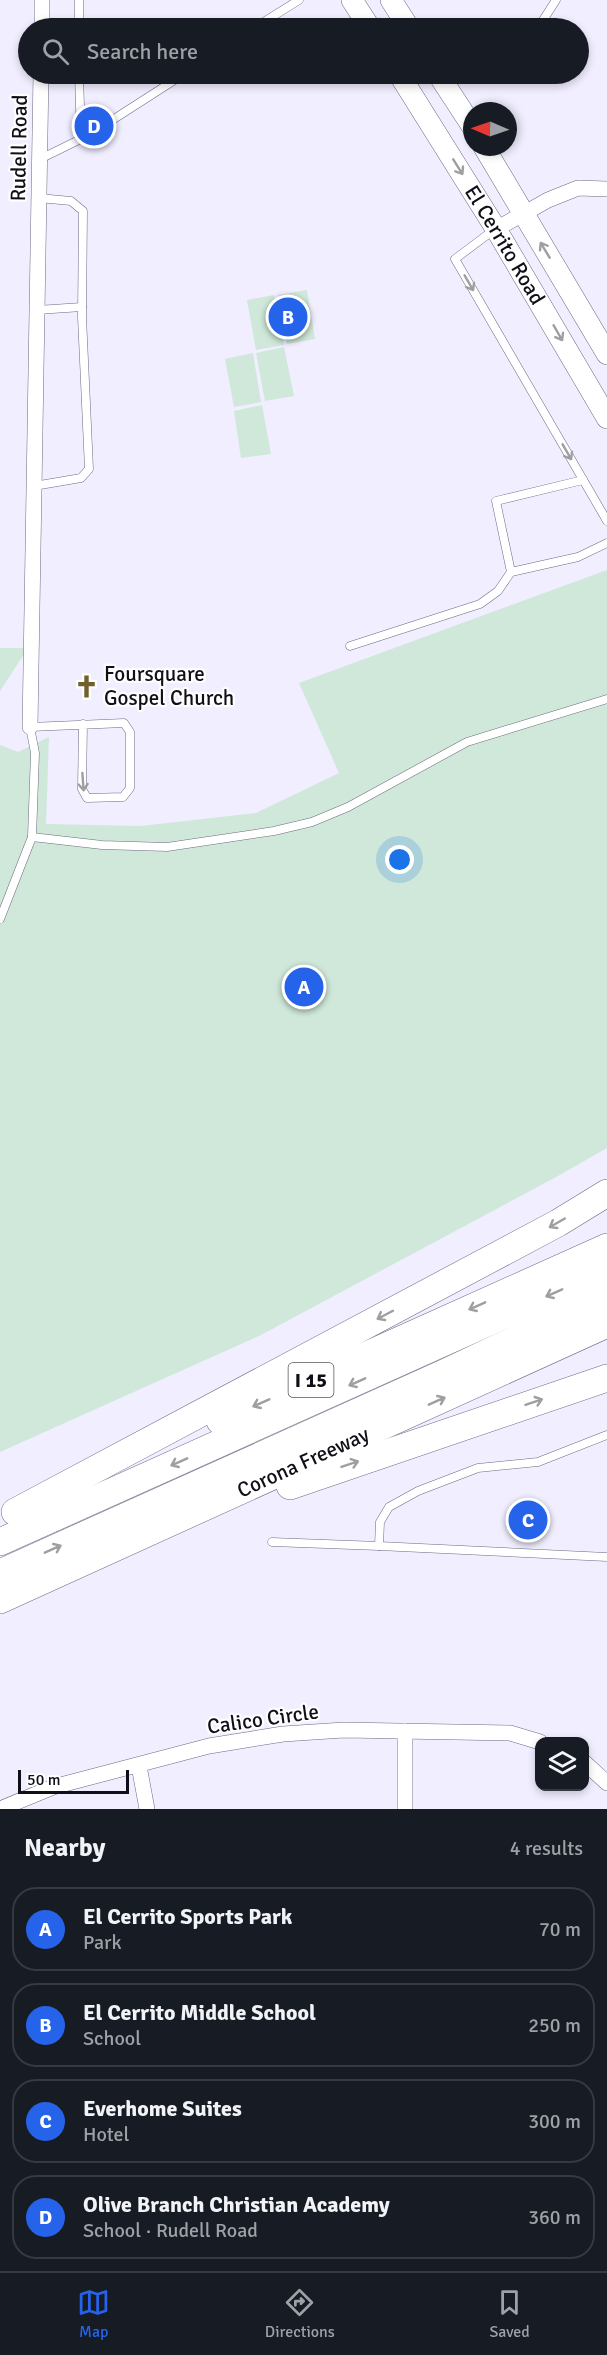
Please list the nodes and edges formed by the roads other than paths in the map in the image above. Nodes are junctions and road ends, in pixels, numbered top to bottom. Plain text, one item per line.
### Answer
1 (42, 0) edge
2 (79, 0) edge
3 (299, 0) edge
4 (352, 0) edge
5 (391, 0) edge
6 (556, 0) edge
7 (42, 18) edge
8 (79, 18) edge
9 (270, 18) edge
10 (364, 18) edge
11 (403, 18) edge
12 (544, 18) edge
13 (41, 84) edge
14 (79, 84) edge
15 (168, 84) edge
16 (405, 84) edge
17 (445, 84) edge
18 (463, 112) edge
19 (81, 139) junction
20 (489, 156) edge
21 (40, 159) junction
22 (607, 189) edge
23 (39, 198) junction
24 (523, 214) junction
25 (496, 229) junction
26 (82, 307) junction
27 (37, 310) junction
28 (607, 354) edge
29 (607, 418) edge
30 (583, 480) junction
31 (34, 486) junction
32 (607, 521) edge
33 (607, 543) edge
34 (511, 572) junction
35 (350, 646) dead end
36 (607, 699) edge
37 (83, 724) junction
38 (30, 728) junction
39 (32, 837) junction
40 (0, 919) edge
41 (607, 1193) edge
42 (607, 1247) edge
43 (607, 1269) edge
44 (607, 1296) edge
45 (607, 1307) edge
46 (607, 1323) edge
47 (444, 1372) junction
48 (607, 1378) edge
49 (607, 1435) edge
50 (7, 1515) edge
51 (0, 1542) edge
52 (272, 1542) dead end
53 (379, 1546) junction
54 (607, 1557) edge
55 (0, 1573) edge
56 (40, 1582) junction
57 (0, 1600) edge
58 (405, 1731) junction
59 (535, 1740) edge
60 (139, 1766) junction
61 (589, 1766) edge
62 (607, 1783) edge
63 (0, 1809) edge
64 (147, 1809) edge
65 (405, 1809) edge

1 - 7 street
2 - 8 lane
3 - 9 lane
4 - 10 main road
5 - 11 main road
6 - 12 lane
13 - 21 street, Rudell Road
14 - 19 lane
15 - 19 lane
16 -> 25 main road, El Cerrito Road
17 - 18 main road
19 - 21 lane
20 - 24 main road, El Cerrito Road
21 - 23 street, Rudell Road
22 - 24 street
23 - 26 lane
23 - 27 street, Rudell Road
24 - 25 street
28 -> 24 main road, El Cerrito Road
25 -> 29 main road, El Cerrito Road
25 -> 30 lane
26 - 27 lane
26 - 31 lane
27 - 31 street, Rudell Road
30 - 32 lane
30 - 34 lane
31 - 38 street, Rudell Road
33 - 34 lane
34 - 35 lane
36 - 39 lane
37 -> 37 lane
37 - 38 lane
38 - 39 lane
39 - 40 lane
41 -> 50 highway
42 -> 50 highway, I 15
43 -> 51 highway
44 - 47 highway
45 - 47 highway
56 -> 46 highway, Corona Freeway
55 -> 47 highway
56 -> 48 highway
49 - 53 lane
52 - 53 lane
53 - 54 lane
56 - 57 highway, Corona Freeway
58 - 59 street, Calico Circle
58 - 60 street, Calico Circle
58 - 65 street
60 - 63 street, Calico Circle
60 - 64 street
61 - 62 street

